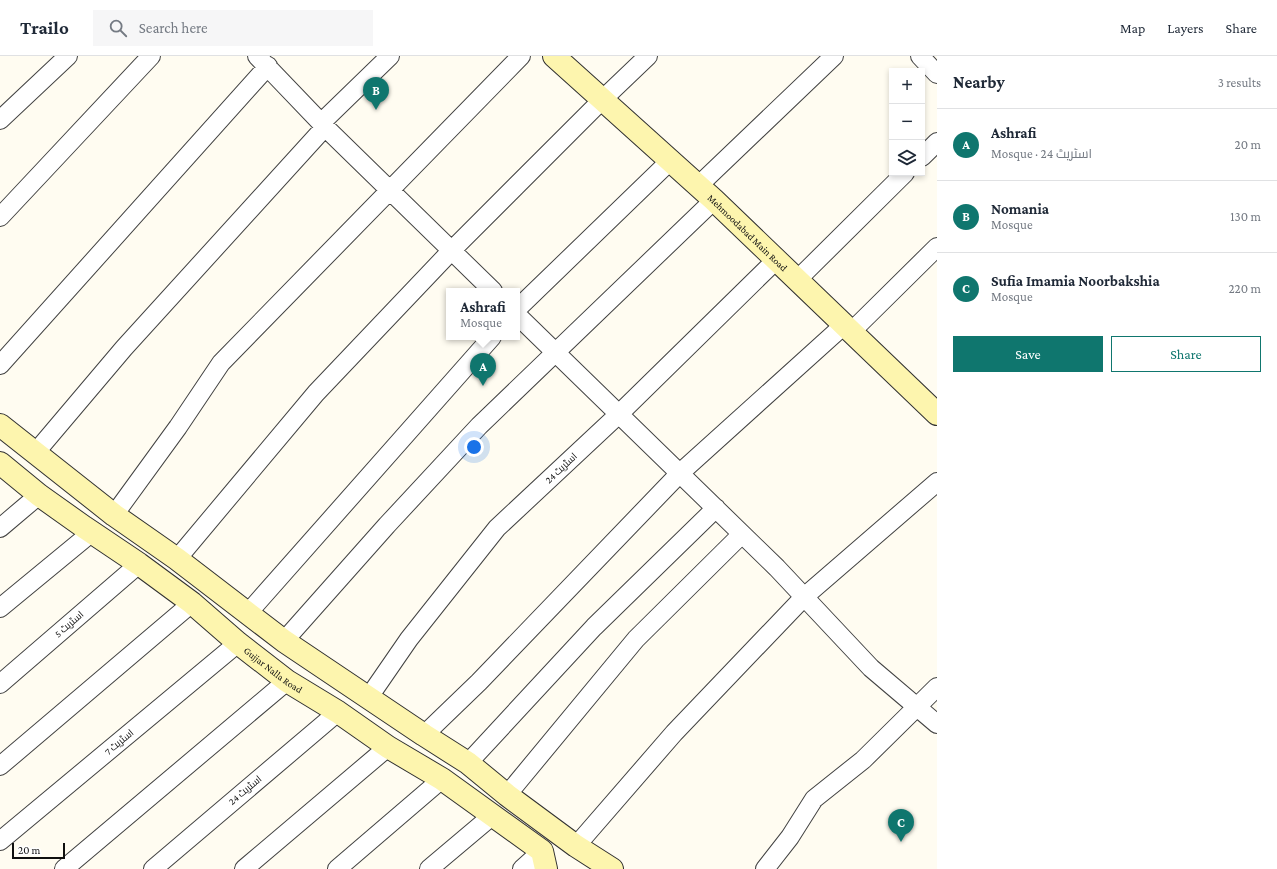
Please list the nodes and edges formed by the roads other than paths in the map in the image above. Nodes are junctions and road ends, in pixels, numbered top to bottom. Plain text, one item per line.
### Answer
1 (68, 56) edge
2 (152, 56) edge
3 (390, 56) edge
4 (521, 56) edge
5 (554, 56) edge
6 (648, 56) edge
7 (834, 56) edge
8 (920, 56) edge
9 (264, 60) edge
10 (937, 74) edge
11 (602, 100) junction
12 (0, 120) edge
13 (323, 125) junction
14 (937, 142) edge
15 (925, 154) edge
16 (670, 161) junction
17 (903, 176) edge
18 (389, 190) junction
19 (706, 193) junction
20 (0, 217) edge
21 (937, 247) edge
22 (451, 250) junction
23 (776, 260) junction
24 (797, 280) junction
25 (490, 288) edge
26 (520, 306) edge
27 (520, 318) edge
28 (848, 329) junction
29 (489, 340) edge
30 (556, 352) junction
31 (0, 365) edge
32 (618, 414) junction
33 (937, 414) edge
34 (0, 425) edge
35 (36, 452) junction
36 (0, 463) edge
37 (680, 473) junction
38 (937, 482) edge
39 (39, 495) junction
40 (716, 508) junction
41 (114, 515) junction
42 (0, 528) edge
43 (91, 533) junction
44 (742, 534) junction
45 (177, 559) junction
46 (139, 564) junction
47 (804, 597) junction
48 (192, 603) junction
49 (0, 608) edge
50 (248, 613) junction
51 (284, 641) junction
52 (238, 643) junction
53 (287, 681) junction
54 (0, 684) edge
55 (937, 687) edge
56 (369, 697) junction
57 (917, 706) junction
58 (338, 712) junction
59 (937, 724) edge
60 (424, 735) junction
61 (388, 747) junction
62 (468, 763) junction
63 (0, 766) edge
64 (442, 779) junction
65 (507, 795) junction
66 (493, 815) junction
67 (0, 841) edge
68 (576, 846) junction
69 (544, 860) edge
70 (64, 869) edge
71 (153, 869) edge
72 (244, 869) edge
73 (337, 869) edge
74 (429, 869) edge
75 (522, 869) edge
76 (612, 869) edge
77 (765, 869) edge

1 - 12 street
2 - 20 street
3 - 13 street
4 - 18 street
5 - 11 street, Mehmoodabad Main Road
6 - 11 street
7 - 19 street
8 - 10 street
9 - 13 street
9 - 31 street
11 - 16 street, Mehmoodabad Main Road
11 - 22 street
13 - 18 street
13 - 35 street
14 - 15 street
16 - 19 street, Mehmoodabad Main Road
16 - 26 street
17 - 24 street
18 - 22 street
18 - 41 street
19 - 23 street, Mehmoodabad Main Road
19 - 30 street
21 - 28 street
22 - 25 street
22 - 45 street
23 - 24 street, Mehmoodabad Main Road
23 - 32 street, اسٹریٹ 24
24 - 28 street, Mehmoodabad Main Road
27 - 30 street
28 - 33 street, Mehmoodabad Main Road
28 - 37 street
29 - 50 street
30 - 32 street
30 - 51 street
32 - 37 street
32 - 56 street, اسٹریٹ 24
34 - 35 street
35 - 41 street
36 - 39 street, Gujjar Nalla Road
37 - 40 street
37 - 60 street
38 - 47 street
39 - 42 street
39 - 43 street, Gujjar Nalla Road
40 - 44 street
40 - 62 street
41 - 45 street
43 - 46 street, Gujjar Nalla Road
43 - 49 street
44 - 47 street
44 - 65 street
45 - 50 street
46 - 48 street, Gujjar Nalla Road
46 - 54 street, اسٹریٹ 5
47 - 57 street
47 - 68 street
48 - 52 street, Gujjar Nalla Road
48 - 63 street
50 - 51 street
51 - 56 street
52 - 53 street, Gujjar Nalla Road
52 - 67 street, اسٹریٹ 7
53 - 58 street, Gujjar Nalla Road
53 - 70 street
55 - 57 street
56 - 60 street
57 - 59 street
57 - 77 street
58 - 61 street, Gujjar Nalla Road
58 - 71 street, اسٹریٹ 24
60 - 62 street
61 - 64 street, Gujjar Nalla Road
61 - 72 street
62 - 65 street
64 - 66 street, Gujjar Nalla Road
64 - 73 street
65 - 68 street
66 - 69 street, Gujjar Nalla Road
66 - 74 street
68 - 76 street
69 - 75 street

